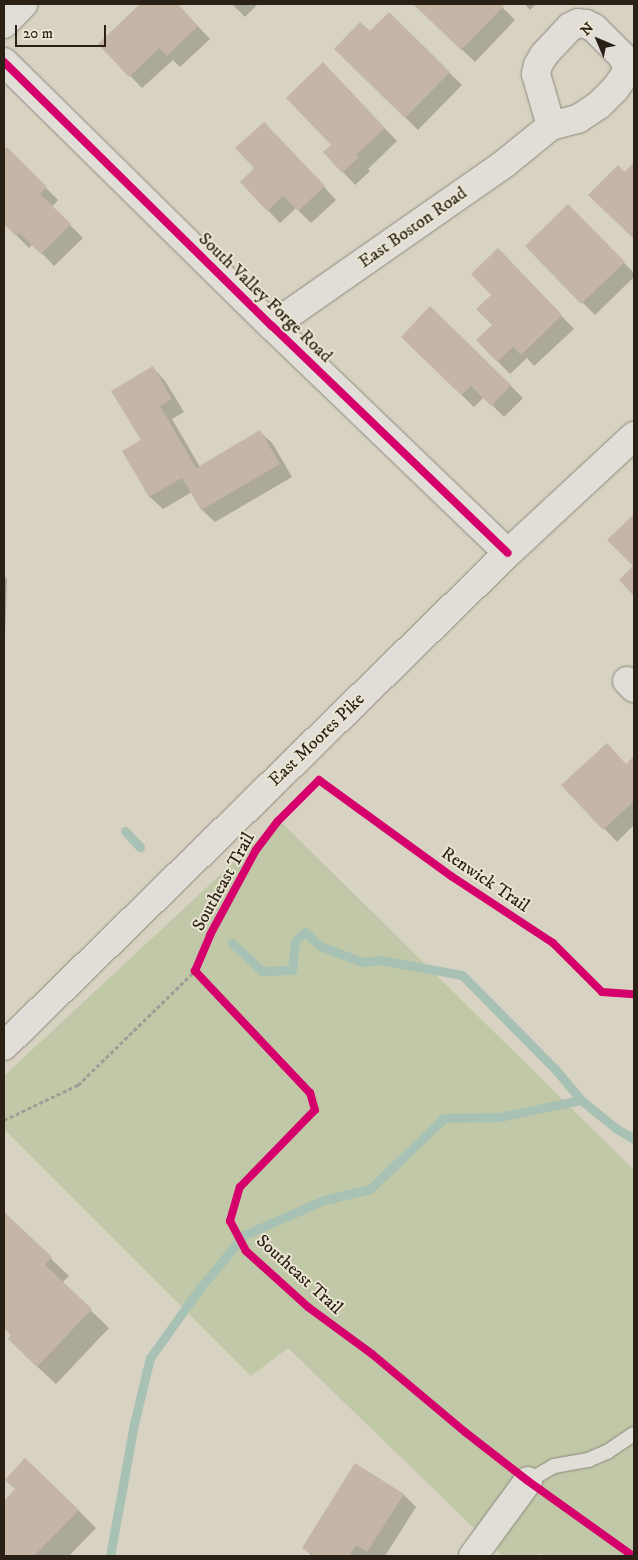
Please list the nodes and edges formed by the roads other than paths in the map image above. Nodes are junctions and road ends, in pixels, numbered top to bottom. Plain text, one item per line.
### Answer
1 (23, 4) edge
2 (4, 24) edge
3 (4, 62) edge
4 (551, 126) dead end
5 (272, 326) junction
6 (634, 436) edge
7 (508, 553) junction
8 (4, 1046) edge
9 (634, 1434) edge
10 (528, 1481) joint
11 (472, 1556) edge

1 - 2 street
3 - 5 street, South Valley Forge Road
4 - 5 street, East Boston Road
5 - 7 street, South Valley Forge Road
6 - 7 street, East Moores Pike
7 - 8 street, East Moores Pike
9 - 10 lane
10 - 11 street

